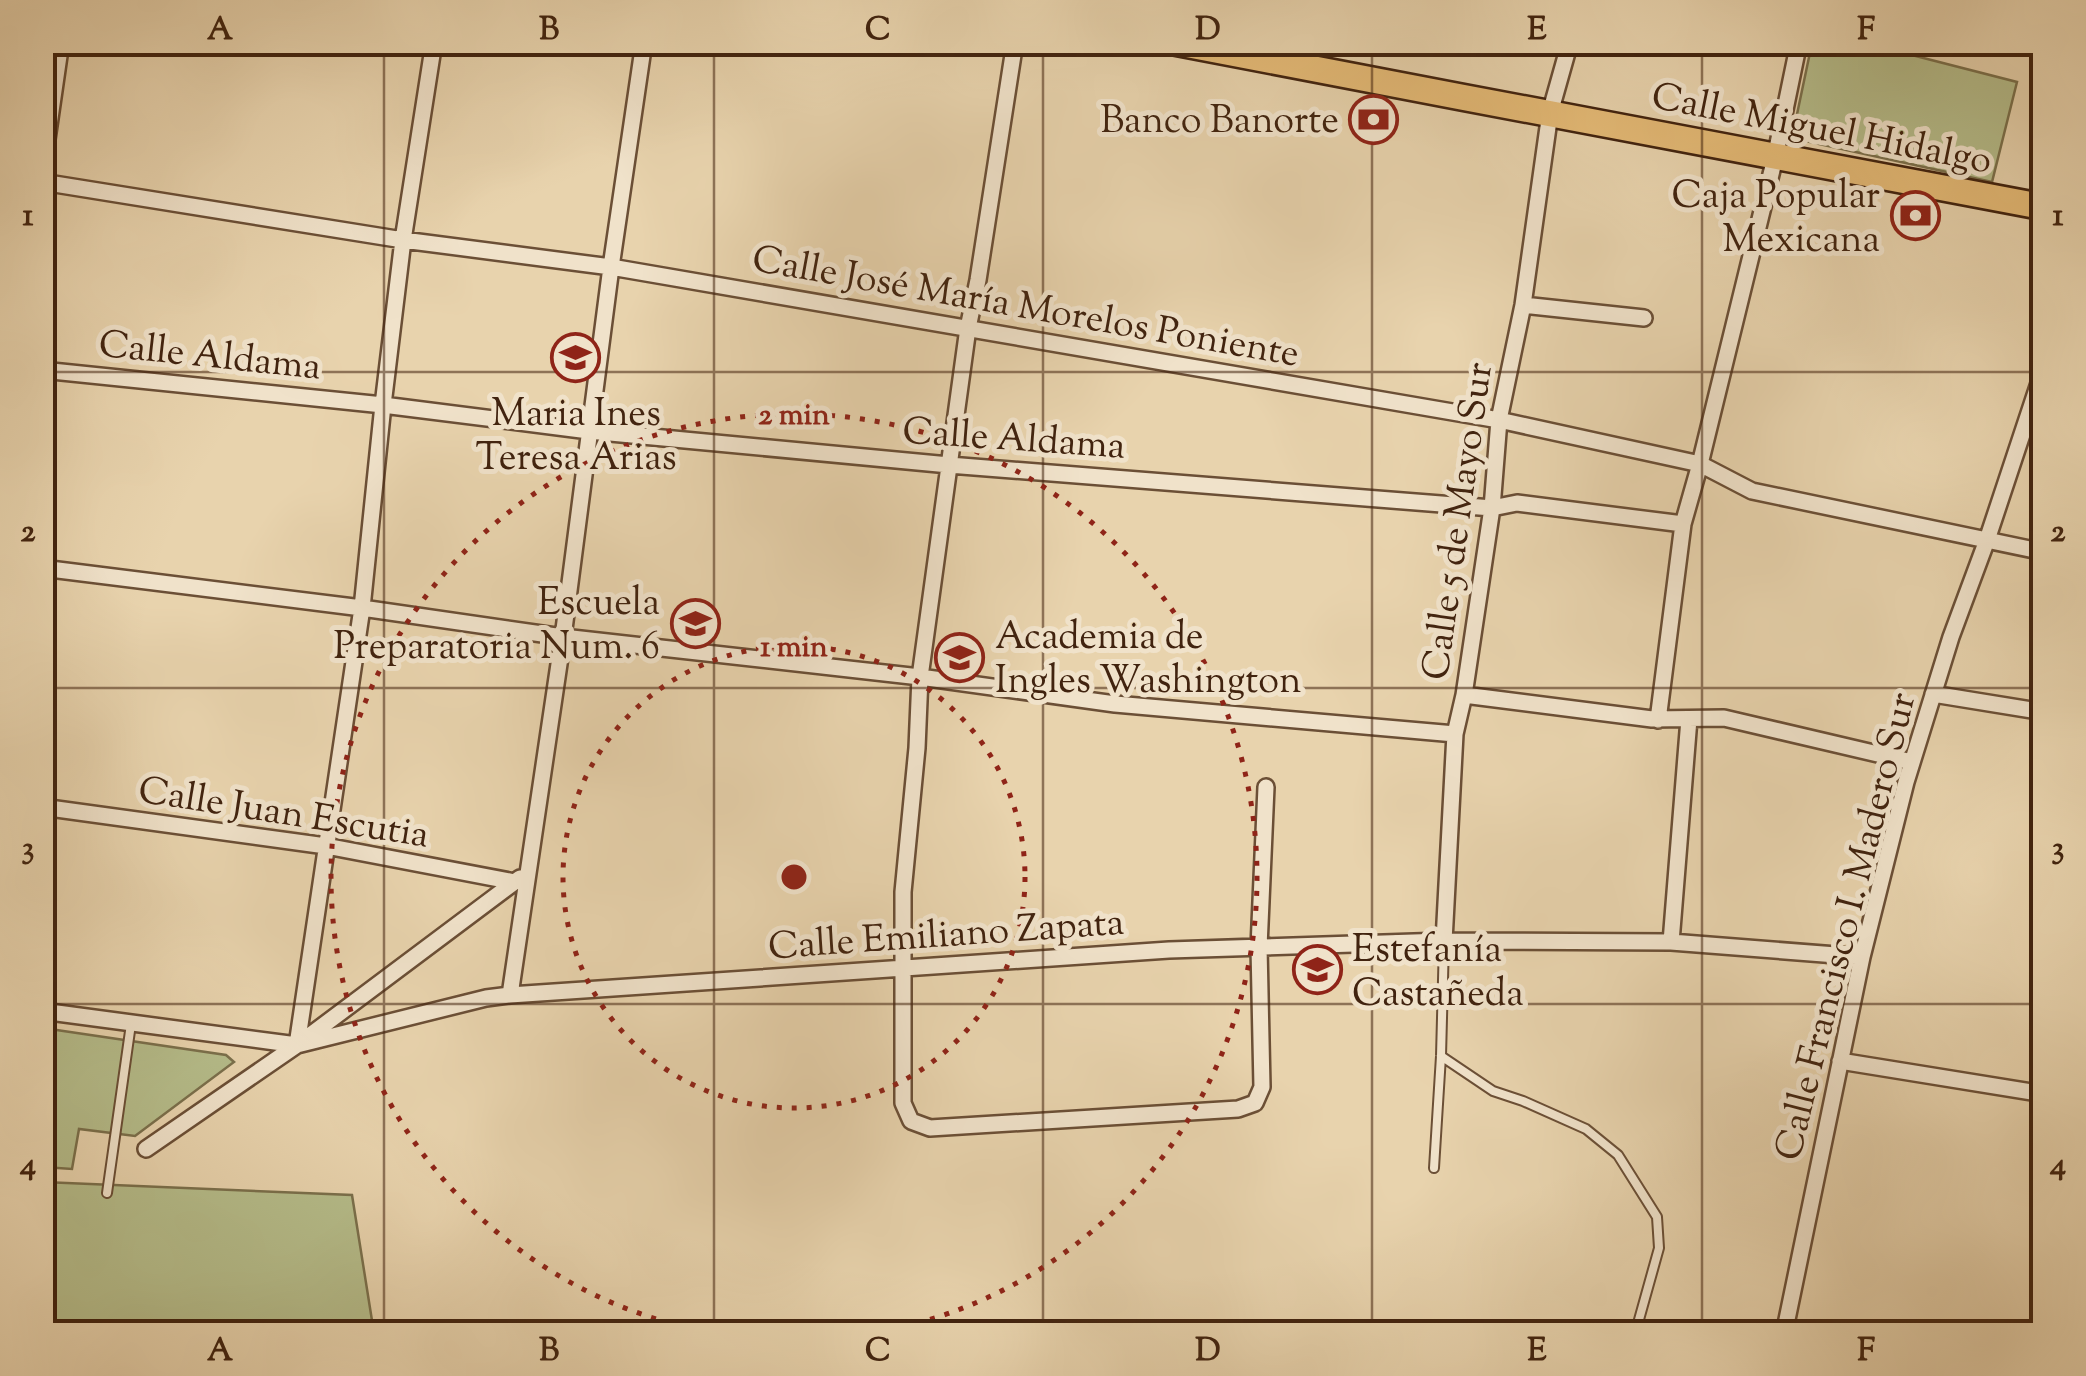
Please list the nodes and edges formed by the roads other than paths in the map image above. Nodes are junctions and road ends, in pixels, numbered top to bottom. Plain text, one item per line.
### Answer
1 (61, 42) edge
2 (434, 42) edge
3 (644, 42) edge
4 (1015, 42) edge
5 (1174, 42) edge
6 (1570, 42) edge
7 (1799, 42) edge
8 (1550, 112) junction
9 (1775, 158) junction
10 (42, 174) edge
11 (42, 182) edge
12 (2044, 206) edge
13 (403, 240) junction
14 (611, 268) junction
15 (1522, 305) junction
16 (1644, 318) dead end
17 (968, 328) junction
18 (2044, 368) edge
19 (42, 370) edge
20 (383, 405) junction
21 (1499, 420) junction
22 (589, 431) junction
23 (1700, 464) junction
24 (949, 465) junction
25 (1492, 508) junction
26 (1683, 524) junction
27 (1987, 540) junction
28 (2044, 552) edge
29 (42, 568) edge
30 (362, 608) junction
31 (564, 636) junction
32 (920, 677) junction
33 (1933, 694) junction
34 (1464, 695) junction
35 (2044, 712) edge
36 (1689, 719) junction
37 (1658, 720) junction
38 (1455, 734) junction
39 (1912, 762) junction
40 (1266, 787) dead end
41 (42, 808) edge
42 (326, 846) junction
43 (521, 877) junction
44 (1444, 941) junction
45 (1671, 942) junction
46 (1259, 947) junction
47 (1862, 957) junction
48 (902, 968) junction
49 (510, 995) junction
50 (42, 1010) edge
51 (132, 1023) junction
52 (296, 1044) junction
53 (1441, 1056) junction
54 (1840, 1061) junction
55 (2044, 1094) edge
56 (146, 1149) dead end
57 (1434, 1168) dead end
58 (107, 1193) dead end
59 (1636, 1334) edge
60 (1784, 1334) edge

1 - 10 street
2 - 13 street
3 - 14 street
4 - 17 street
5 - 8 main road, Calle Miguel Hidalgo
6 - 8 street, Calle 5 de Mayo Sur
7 - 9 street
8 - 9 main road, Calle Miguel Hidalgo
8 - 15 street, Calle 5 de Mayo Sur
9 - 12 main road, Calle Miguel Hidalgo
9 - 23 street
11 - 13 street, Calle José María Morelos Poniente
13 - 14 street, Calle José María Morelos Poniente
13 - 20 street
14 - 17 street, Calle José María Morelos Poniente
14 - 22 street
15 - 16 street
15 - 21 street, Calle 5 de Mayo Sur
17 - 21 street, Calle José María Morelos Poniente
17 - 24 street
18 - 27 street, Calle Francisco I. Madero Sur
19 - 20 street, Calle Aldama
20 - 22 street, Calle Aldama
20 - 30 street
21 - 23 street, Calle José María Morelos Poniente
21 - 25 street, Calle 5 de Mayo Sur
22 - 24 street, Calle Aldama
22 - 31 street
23 - 26 street
23 - 27 street, Calle José María Morelos Poniente
24 - 25 street, Calle Aldama
24 - 32 street
25 - 26 street, Calle Aldama
25 - 34 street, Calle 5 de Mayo Sur
26 - 37 street
27 - 28 street, Calle José María Morelos Poniente
27 - 33 street, Calle Francisco I. Madero Sur
29 - 30 street
30 - 31 street
30 - 42 street
31 - 32 street
31 - 43 street
32 - 38 street
32 - 48 street
33 - 35 street
33 - 39 street, Calle Francisco I. Madero Sur
34 - 37 street
34 - 38 street, Calle 5 de Mayo Sur
36 - 37 street
36 - 39 street
36 - 45 street
38 - 44 street, Calle 5 de Mayo Sur
39 - 47 street, Calle Francisco I. Madero Sur
40 - 46 street
41 - 42 street, Calle Juan Escutia
42 - 43 street, Calle Juan Escutia
42 - 52 street
43 - 49 street
43 - 52 street
44 - 45 street, Calle Emiliano Zapata
44 - 46 street, Calle Emiliano Zapata
44 - 53 lane
45 - 47 street, Calle Emiliano Zapata
46 - 48 street, Calle Emiliano Zapata
46 - 48 street
47 - 54 street, Calle Francisco I. Madero Sur
48 - 49 street, Calle Emiliano Zapata
49 - 52 street, Calle Emiliano Zapata
50 - 51 street, Calle Emiliano Zapata
51 - 52 street, Calle Emiliano Zapata
51 - 58 lane
52 - 56 street
53 - 57 lane
53 - 59 lane
54 - 55 street
54 - 60 street, Calle Francisco I. Madero Sur

